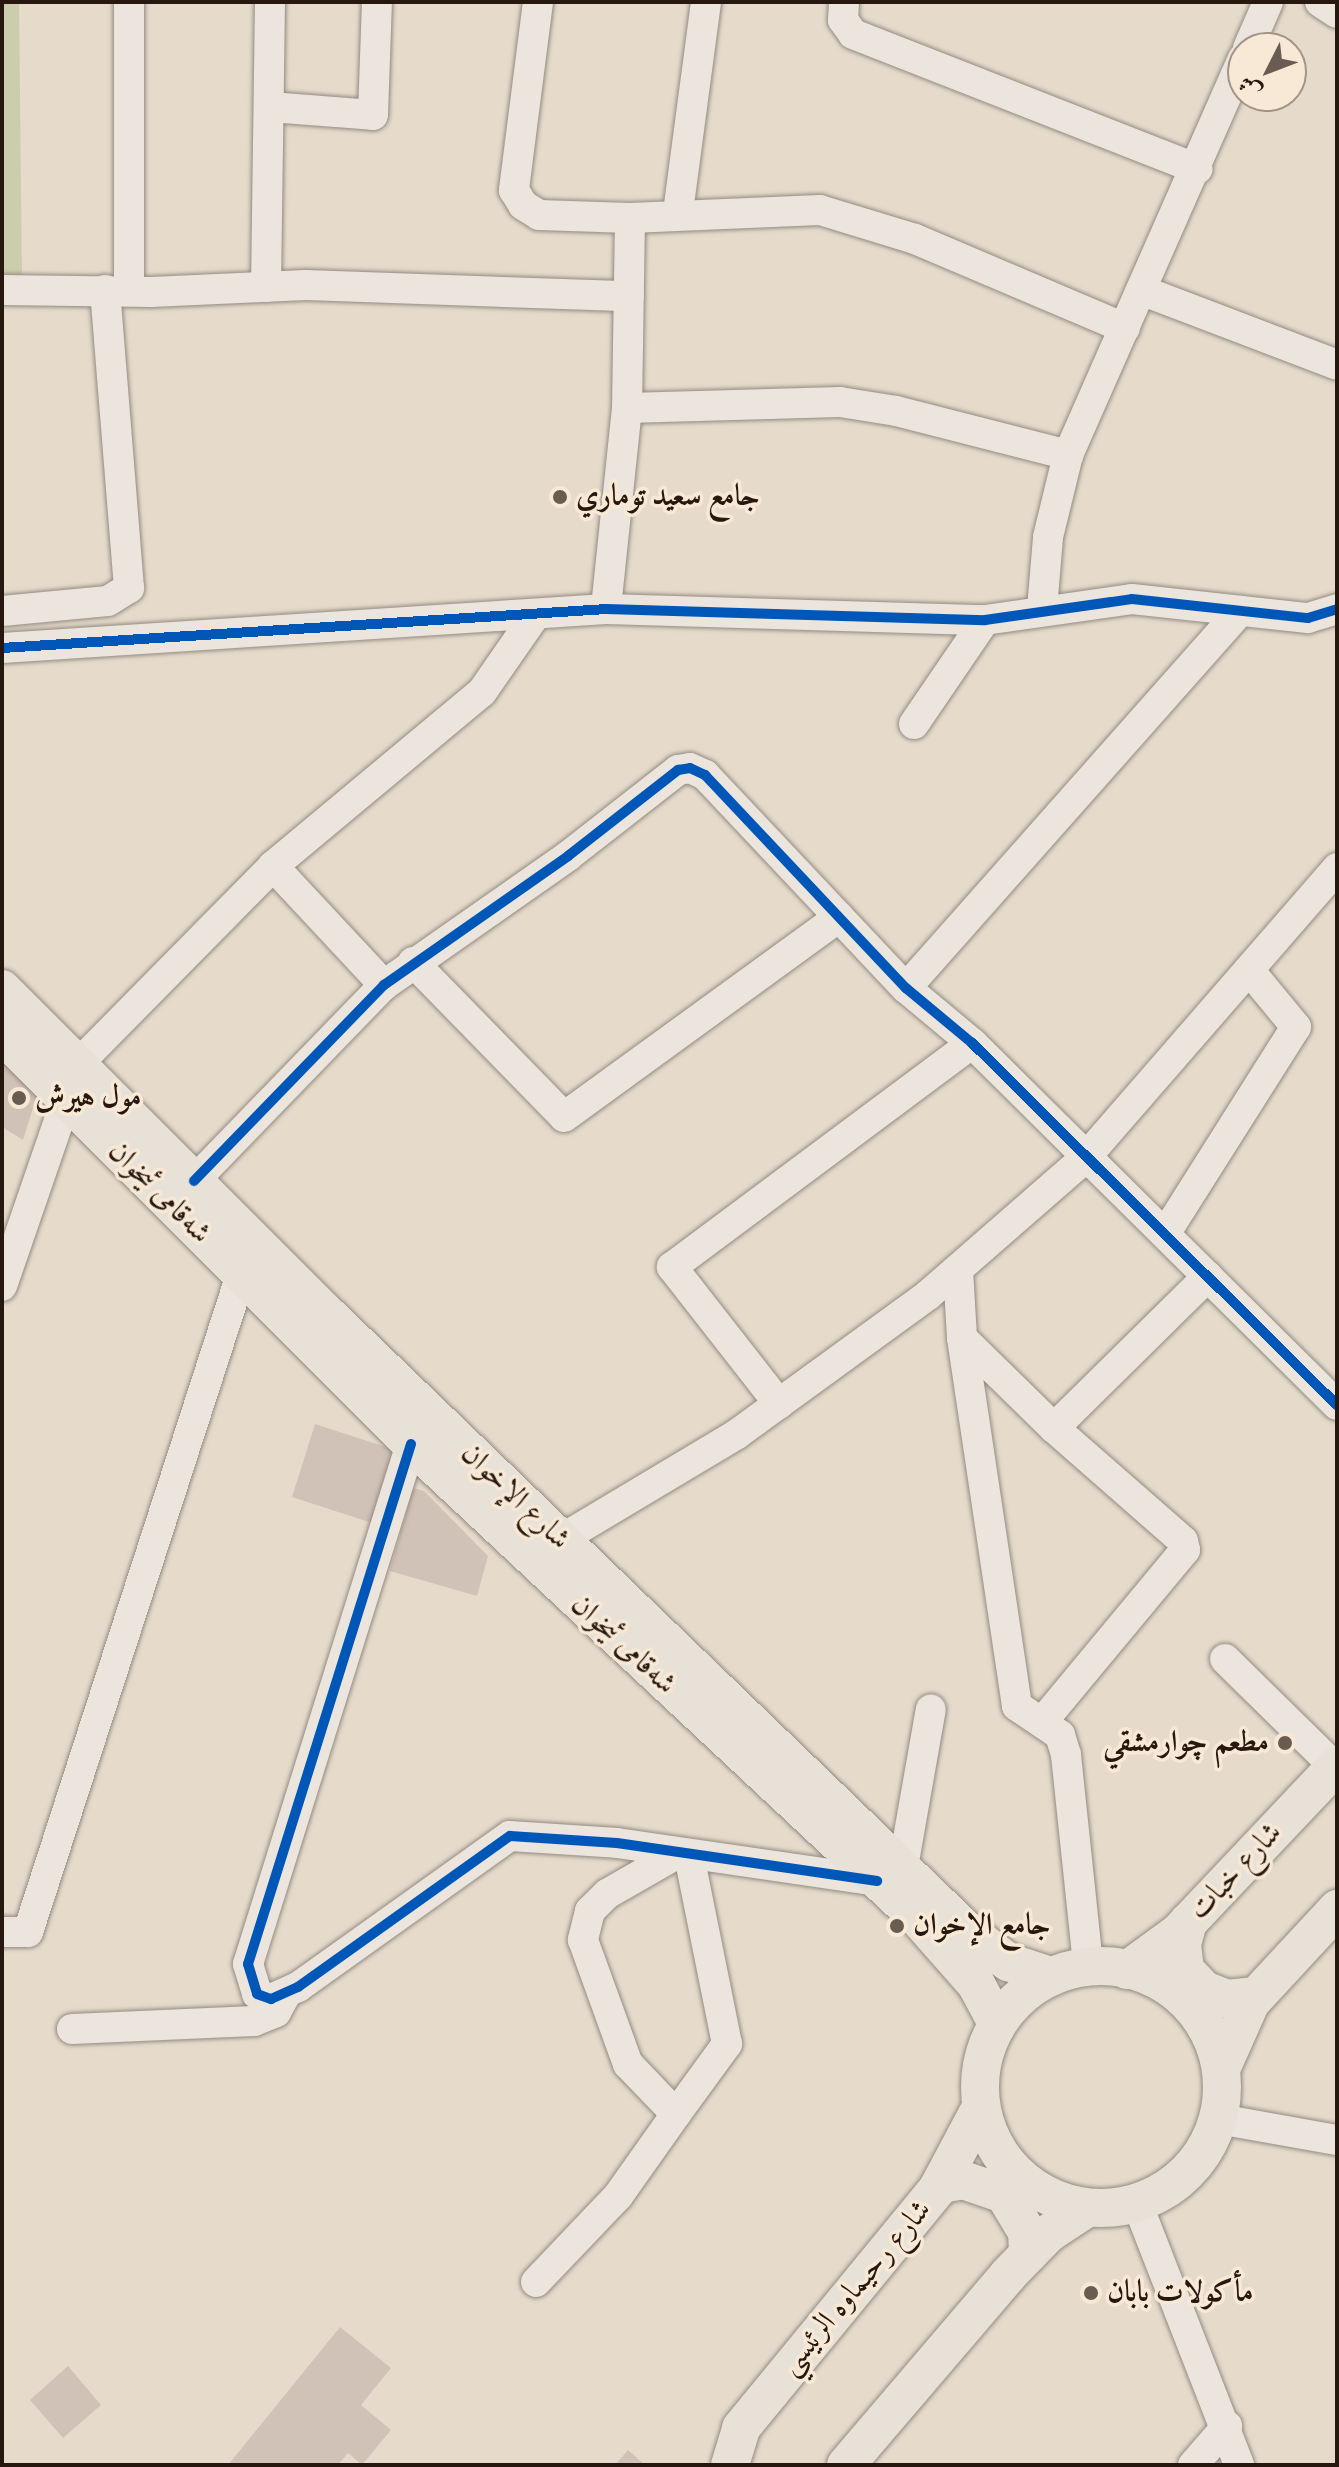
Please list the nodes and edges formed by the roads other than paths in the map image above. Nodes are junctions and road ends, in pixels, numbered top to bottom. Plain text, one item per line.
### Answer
1 (129, 2) edge
2 (270, 2) edge
3 (377, 2) edge
4 (538, 2) edge
5 (706, 2) edge
6 (844, 2) edge
7 (1320, 2) edge
8 (1260, 4) edge
9 (1337, 13) edge
10 (1252, 32) edge
11 (1227, 97) edge
12 (270, 107) junction
13 (1197, 169) junction
14 (678, 212) junction
15 (630, 218) junction
16 (266, 287) junction
17 (2, 290) edge
18 (117, 290) junction
19 (1141, 290) junction
20 (629, 296) junction
21 (1125, 328) junction
22 (1337, 365) edge
23 (627, 408) junction
24 (1068, 455) junction
25 (606, 609) junction
26 (1042, 609) junction
27 (1337, 609) edge
28 (2, 611) edge
29 (1240, 611) junction
30 (534, 617) junction
31 (985, 620) junction
32 (2, 648) edge
33 (914, 724) dead end
34 (273, 866) junction
35 (1337, 868) edge
36 (839, 917) junction
37 (413, 962) junction
38 (1249, 970) junction
39 (384, 985) junction
40 (906, 988) junction
41 (2, 989) edge
42 (2, 1035) edge
43 (972, 1043) junction
44 (78, 1064) junction
45 (66, 1100) junction
46 (1086, 1157) junction
47 (194, 1181) junction
48 (1165, 1234) junction
49 (958, 1270) junction
50 (241, 1275) junction
51 (1208, 1276) junction
52 (2, 1286) edge
53 (314, 1324) junction
54 (962, 1338) junction
55 (1334, 1397) edge
56 (779, 1404) junction
57 (1054, 1428) junction
58 (411, 1444) junction
59 (560, 1540) junction
60 (1225, 1659) dead end
61 (931, 1709) dead end
62 (1044, 1720) junction
63 (1336, 1766) edge
64 (682, 1855) junction
65 (890, 1874) junction
66 (1337, 1909) edge
67 (1188, 1922) junction
68 (2, 1932) edge
69 (1088, 1966) junction
70 (986, 1969) junction
71 (1127, 1970) junction
72 (1050, 1976) junction
73 (286, 1994) junction
74 (1256, 1996) junction
75 (997, 2023) junction
76 (72, 2029) dead end
77 (1222, 2067) junction
78 (981, 2107) junction
79 (676, 2114) junction
80 (1219, 2119) junction
81 (1337, 2140) edge
82 (941, 2184) junction
83 (1137, 2203) junction
84 (1087, 2208) junction
85 (1028, 2254) junction
86 (536, 2282) dead end
87 (1227, 2426) junction
88 (730, 2465) edge
89 (846, 2465) edge
90 (1193, 2465) edge
91 (1239, 2465) edge

1 - 18 street
2 - 12 street
3 - 12 street
4 - 15 street
5 - 14 street
6 - 13 street
7 - 9 street
8 - 10 street
11 - 13 street
12 - 16 street
13 - 19 street
14 - 15 street
14 - 21 street
15 - 20 street
16 - 18 street
16 - 20 street
17 - 18 street
18 - 28 street
19 - 21 street
19 - 22 street
20 - 23 street
21 - 24 street
23 - 24 street
23 - 25 street
24 - 26 street
25 - 30 street
25 - 31 street
26 - 29 street
26 - 31 street
27 - 29 street
29 - 40 street
30 - 32 street
30 - 34 street
31 - 33 street
34 - 39 street
34 - 44 street
35 - 38 street
36 - 37 street
36 - 37 street
36 - 40 street
37 - 39 street
38 - 46 street
38 - 48 street
39 - 47 street
40 - 43 street
41 - 44 main road, شارع الإخوان
42 - 45 main road, شەقامی ئیخوان
43 - 46 street
43 - 56 street
44 - 47 main road, شارع الإخوان
45 - 50 main road, شەقامی ئیخوان
45 - 52 street
46 - 48 street
46 - 49 street
47 - 53 main road, شارع الإخوان
48 - 51 street
49 - 54 street
49 - 56 street
50 - 53 main road, شەقامی ئیخوان
50 - 68 street
51 - 55 street
51 - 57 street
53 - 58 main road, شەقامی ئیخوان
53 - 59 main road, شارع الإخوان
54 - 57 street
54 - 62 street
56 - 59 street
57 - 62 street
58 - 65 main road, شەقامی ئیخوان
58 - 73 street
59 - 65 main road, شارع الإخوان
60 - 63 street
61 - 65 street
62 - 69 street
63 - 67 main road, شارع خبات
64 - 65 street
64 - 73 street
64 - 79 street
64 - 79 street
65 - 70 main road, شارع الإخوان
66 - 74 main road
67 - 71 main road, شارع خبات
67 - 74 main road
69 - 71 main road
69 - 72 main road
70 - 72 main road, شارع الإخوان
70 - 75 main road
71 - 77 main road
72 - 75 main road
73 - 76 street
74 - 77 main road
75 - 78 main road
77 - 80 main road
78 - 82 main road, شارع رحيماوه الرئيسي
78 - 84 main road
79 - 86 street
80 - 81 street
80 - 83 main road
82 - 85 main road
82 - 88 main road, شارع رحيماوه الرئيسي
83 - 84 main road
83 - 87 street
84 - 85 main road
85 - 89 main road
87 - 90 street
87 - 91 street

